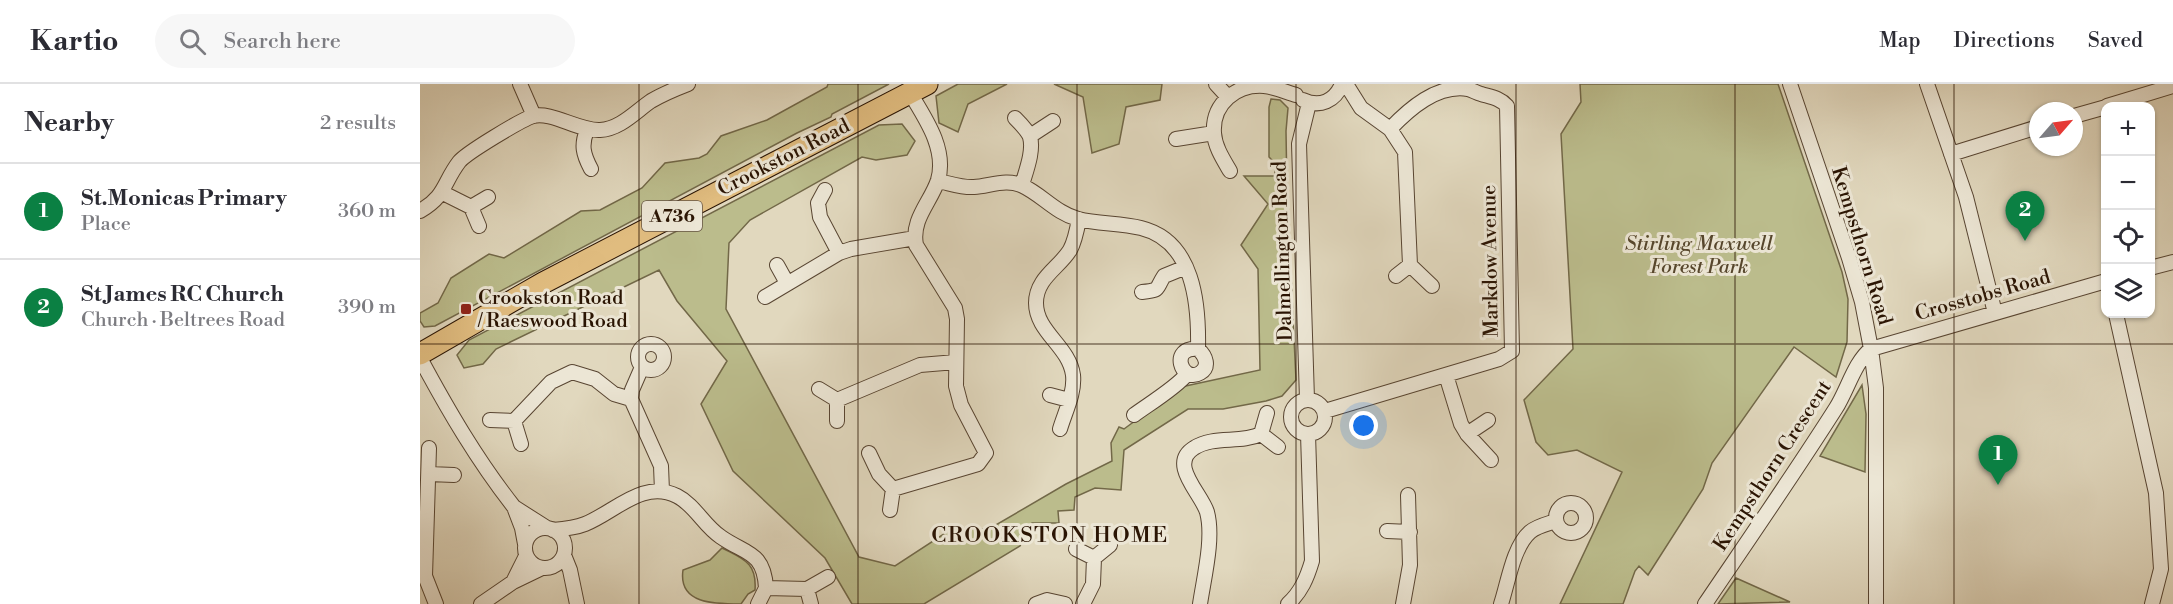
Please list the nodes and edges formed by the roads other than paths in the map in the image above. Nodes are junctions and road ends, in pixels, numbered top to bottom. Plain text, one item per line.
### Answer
1 (520, 84) edge
2 (688, 84) edge
3 (1216, 84) edge
4 (1344, 84) edge
5 (1790, 84) edge
6 (1927, 84) edge
7 (1267, 85) edge
8 (2173, 86) edge
9 (918, 89) edge
10 (1293, 89) edge
11 (1227, 96) junction
12 (1327, 101) junction
13 (2122, 102) edge
14 (1309, 103) junction
15 (1361, 108) junction
16 (2101, 108) edge
17 (2083, 113) edge
18 (534, 116) junction
19 (1015, 118) dead end
20 (1053, 121) dead end
21 (1390, 129) junction
22 (587, 130) junction
23 (2029, 131) edge
24 (1214, 133) junction
25 (1030, 136) junction
26 (1176, 139) dead end
27 (1951, 154) junction
28 (591, 169) dead end
29 (1230, 171) dead end
30 (938, 181) junction
31 (1022, 185) junction
32 (825, 190) dead end
33 (443, 193) junction
34 (488, 197) dead end
35 (471, 207) junction
36 (420, 211) edge
37 (1080, 219) junction
38 (479, 226) dead end
39 (915, 238) junction
40 (839, 253) junction
41 (2173, 262) edge
42 (777, 265) dead end
43 (1410, 265) junction
44 (1186, 267) junction
45 (2155, 267) edge
46 (1396, 276) dead end
47 (2101, 282) edge
48 (787, 283) junction
49 (1432, 286) dead end
50 (1142, 292) dead end
51 (765, 297) dead end
52 (1995, 313) junction
53 (2117, 318) edge
54 (1871, 349) junction
55 (1198, 350) junction
56 (420, 356) edge
57 (956, 362) junction
58 (642, 367) dead end
59 (1187, 374) junction
60 (1446, 375) junction
61 (819, 389) dead end
62 (1050, 395) dead end
63 (631, 399) junction
64 (1307, 399) junction
65 (837, 400) junction
66 (1069, 400) junction
67 (1325, 411) junction
68 (1266, 413) dead end
69 (1134, 415) dead end
70 (490, 420) dead end
71 (1488, 420) dead end
72 (514, 421) junction
73 (837, 421) dead end
74 (1060, 429) dead end
75 (1261, 434) junction
76 (1308, 434) junction
77 (1467, 434) junction
78 (521, 444) dead end
79 (1278, 447) dead end
80 (429, 448) dead end
81 (869, 453) dead end
82 (1491, 460) dead end
83 (429, 474) junction
84 (454, 475) dead end
85 (893, 489) junction
86 (662, 491) junction
87 (1408, 495) dead end
88 (514, 507) junction
89 (890, 510) dead end
90 (1556, 521) dead end
91 (585, 525) junction
92 (550, 529) junction
93 (1387, 531) dead end
94 (1410, 532) junction
95 (1110, 545) dead end
96 (1076, 549) dead end
97 (526, 550) junction
98 (564, 552) junction
99 (1094, 558) junction
100 (545, 568) junction
101 (828, 577) dead end
102 (513, 582) junction
103 (766, 588) junction
104 (807, 590) junction
105 (576, 599) edge
106 (1295, 602) edge
107 (436, 604) edge
108 (481, 604) edge
109 (758, 604) edge
110 (811, 604) edge
111 (1036, 604) edge
112 (1065, 604) edge
113 (1083, 604) edge
114 (1200, 604) edge
115 (1403, 604) edge
116 (1501, 604) edge
117 (1705, 604) edge
118 (1876, 604) edge
119 (2152, 604) edge

1 - 18 street
2 - 22 street
3 - 11 street
4 - 12 street
4 - 15 street
5 - 54 street, Kempsthorn Road
6 - 27 street
7 - 10 street
7 - 11 street
8 - 13 street
9 - 30 street
9 - 56 main road, Crookston Road / A736
10 - 14 street
11 - 24 street
12 - 14 street
12 - 15 street
14 - 64 street, Dalmellington Road
15 - 21 street
16 - 17 street
18 - 22 street
18 - 33 street
19 - 25 street
20 - 25 street
21 - 43 street
21 - 60 street, Markdow Avenue
22 - 28 street
23 - 27 street
24 - 26 street
24 - 29 street
25 - 31 street
27 - 52 street
30 - 31 street
30 - 39 street
31 - 37 street
32 - 40 street
33 - 35 street
33 - 36 street
34 - 35 street
35 - 38 street
37 - 44 street
37 - 66 street
39 - 40 street
39 - 57 street
40 - 48 street
41 - 45 street
42 - 48 street
43 - 46 street
43 - 49 street
44 - 50 street
44 - 55 street
47 - 52 street, Crosstobs Road
48 - 51 street
52 - 54 street, Crosstobs Road
53 - 119 street
54 - 117 street, Kempsthorn Crescent
54 - 118 street, Kempsthorn Road
55 - 59 street
55 - 59 street
56 - 88 street
57 - 65 street
57 - 85 street
58 - 63 street
59 - 69 street
60 - 67 street, Markdow Avenue
60 - 77 street
61 - 65 street
62 - 66 street
63 - 72 street
63 - 86 street
64 - 67 street
64 - 76 street
65 - 73 street
66 - 74 street
67 - 76 street
68 - 75 street
70 - 72 street
71 - 77 street
72 - 78 street
75 - 79 street
75 - 114 street
76 - 106 street
77 - 82 street
80 - 83 street
81 - 85 street
83 - 84 street
83 - 107 street
85 - 89 street
86 - 91 street
86 - 103 street
87 - 94 street
88 - 92 street
88 - 97 street
90 - 116 street
91 - 92 street
91 - 98 street
92 - 97 street
92 - 98 street
93 - 94 street
94 - 115 street
95 - 99 street
96 - 99 street
97 - 100 street
97 - 102 street
98 - 100 street
98 - 105 street
99 - 113 street
100 - 102 street
100 - 105 street
101 - 104 street
102 - 108 street
103 - 104 street
103 - 109 street
104 - 110 street
111 - 112 street

